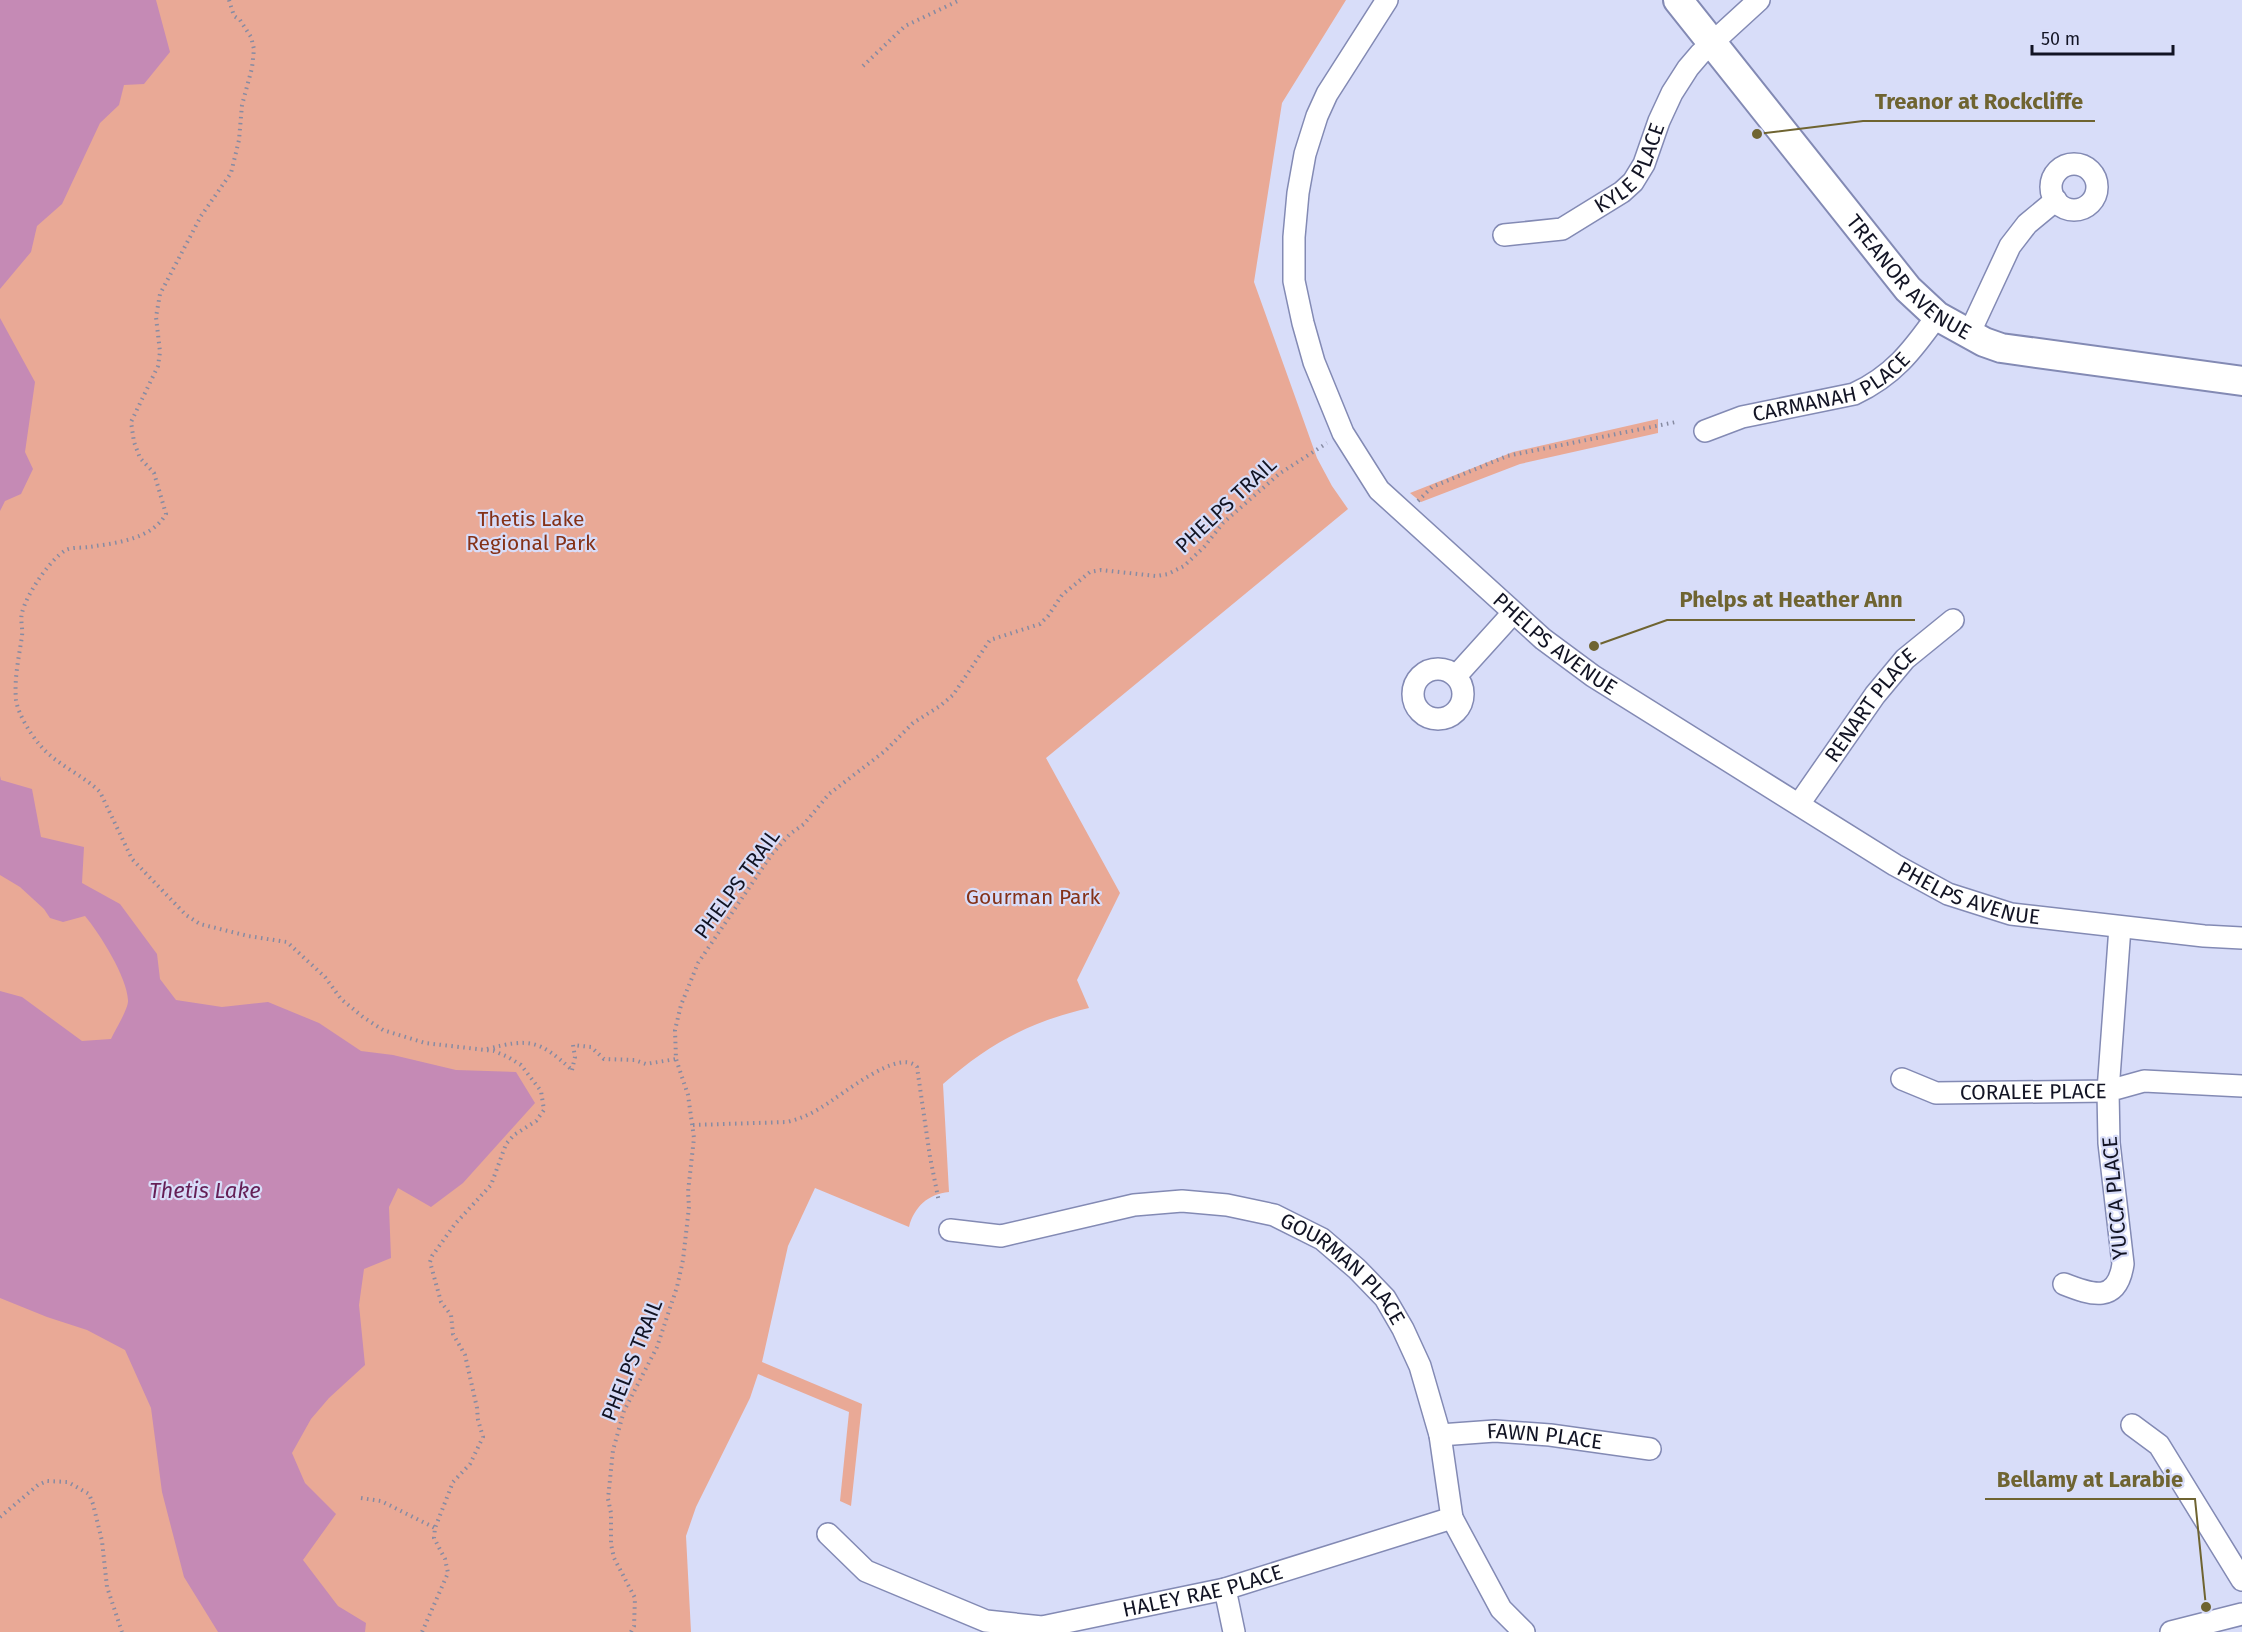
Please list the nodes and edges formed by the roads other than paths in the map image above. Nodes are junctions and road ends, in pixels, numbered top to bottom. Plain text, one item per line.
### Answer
1 (1387, 0) edge
2 (1678, 0) edge
3 (1759, 0) edge
4 (1712, 43) junction
5 (2055, 200) dead end
6 (1504, 235) dead end
7 (1936, 316) junction
8 (1969, 334) junction
9 (2242, 381) edge
10 (1705, 431) dead end
11 (1513, 613) junction
12 (1953, 620) dead end
13 (1456, 676) dead end
14 (1799, 804) junction
15 (2120, 927) junction
16 (2242, 938) edge
17 (1902, 1079) dead end
18 (2242, 1086) edge
19 (2109, 1091) junction
20 (950, 1230) dead end
21 (2064, 1284) dead end
22 (2132, 1425) dead end
23 (1440, 1435) junction
24 (1650, 1449) dead end
25 (1452, 1518) junction
26 (828, 1534) dead end
27 (2242, 1580) edge
28 (1225, 1589) junction
29 (2242, 1614) edge
30 (1234, 1632) edge
31 (1524, 1632) edge
32 (2171, 1632) edge

1 - 11 street, PHELPS AVENUE
2 - 4 street, TREANOR AVENUE
3 - 4 street, KYLE PLACE
4 - 6 street, KYLE PLACE
4 - 7 street, TREANOR AVENUE
5 - 8 street
7 - 8 street, TREANOR AVENUE
7 - 10 street, CARMANAH PLACE
8 - 9 street, TREANOR AVENUE
11 - 13 street
11 - 14 street, PHELPS AVENUE
12 - 14 street, RENART PLACE
14 - 15 street, PHELPS AVENUE
15 - 16 street, PHELPS AVENUE
15 - 19 street, CORALEE PLACE
17 - 19 street, CORALEE PLACE
18 - 19 street
19 - 21 street, YUCCA PLACE
20 - 23 street, GOURMAN PLACE
22 - 27 street
23 - 24 street, FAWN PLACE
23 - 25 street, GOURMAN PLACE
25 - 28 street, HALEY RAE PLACE
25 - 31 street, GOURMAN PLACE
26 - 28 street, HALEY RAE PLACE
28 - 30 street
29 - 32 street

